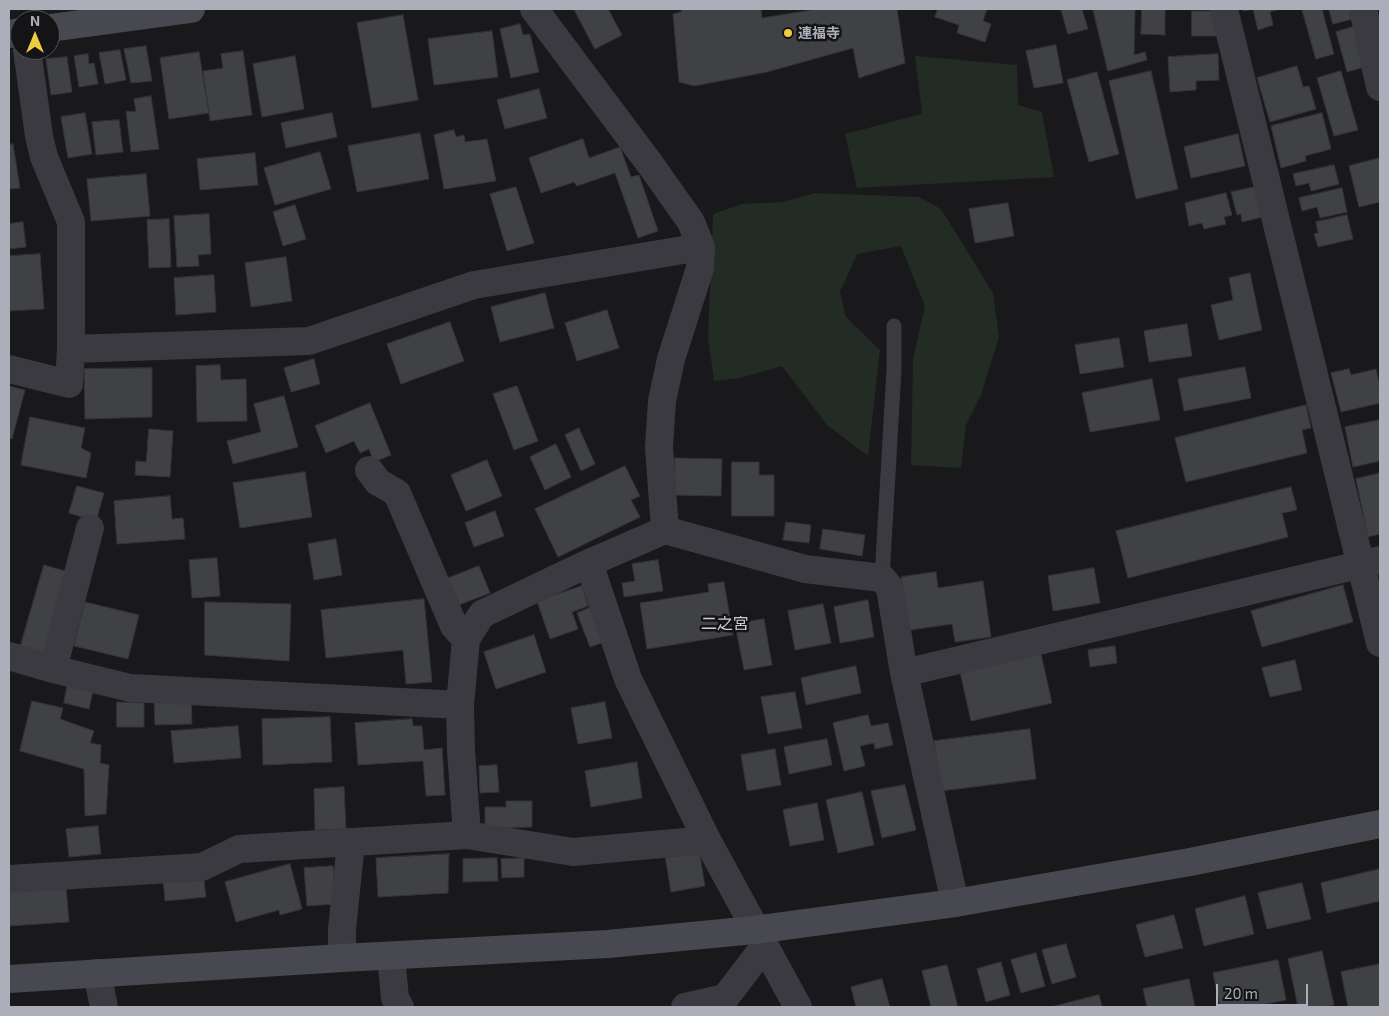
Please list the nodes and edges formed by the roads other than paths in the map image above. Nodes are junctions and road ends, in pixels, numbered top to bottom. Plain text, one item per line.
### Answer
1 (191, 9) edge
2 (534, 9) edge
3 (1224, 9) edge
4 (1364, 9) edge
5 (60, 27) edge
6 (28, 60) edge
7 (1380, 87) edge
8 (701, 247) junction
9 (894, 326) dead end
10 (71, 349) junction
11 (9, 369) edge
12 (369, 470) dead end
13 (90, 528) dead end
14 (665, 530) junction
15 (589, 563) junction
16 (1370, 563) edge
17 (882, 578) junction
18 (466, 639) junction
19 (1380, 643) edge
20 (9, 656) edge
21 (53, 670) junction
22 (904, 673) junction
23 (460, 705) junction
24 (1380, 824) edge
25 (467, 835) junction
26 (707, 840) junction
27 (352, 843) junction
28 (9, 879) edge
29 (955, 903) junction
30 (759, 938) junction
31 (391, 956) junction
32 (342, 958) junction
33 (97, 973) junction
34 (9, 979) edge
35 (104, 1007) edge
36 (400, 1007) edge
37 (685, 1007) edge
38 (798, 1007) edge

1 - 5 street
2 - 8 street
3 - 16 street
4 - 7 street
6 - 10 street
8 - 10 street
8 - 14 street
9 - 17 lane
10 - 11 street
12 - 18 street
13 - 21 street
14 - 15 street
14 - 17 street
15 - 18 street
15 - 26 street
16 - 19 street
16 - 22 street
17 - 22 street
18 - 23 street
20 - 21 street
21 - 23 street
22 - 29 street
23 - 25 street
24 - 29 street
25 - 26 street
25 - 27 street
26 - 30 street
27 - 28 street
27 - 32 street
29 - 30 street
30 - 31 street
30 - 37 street
30 - 38 street
31 - 32 street
31 - 36 street
32 - 33 street
33 - 34 street
33 - 35 street

